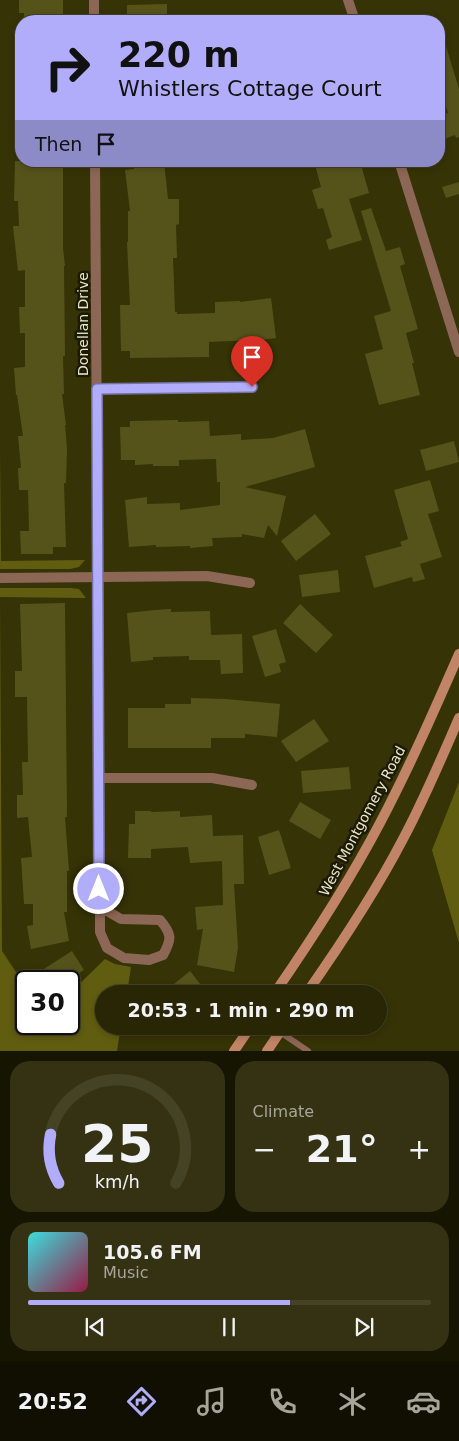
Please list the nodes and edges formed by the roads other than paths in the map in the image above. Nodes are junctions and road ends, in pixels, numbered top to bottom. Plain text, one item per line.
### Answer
1 (94, 0) edge
2 (348, 0) edge
3 (94, 15) edge
4 (353, 15) edge
5 (95, 167) edge
6 (401, 167) edge
7 (459, 352) edge
8 (252, 387) dead end
9 (97, 389) junction
10 (0, 578) edge
11 (98, 578) junction
12 (250, 583) dead end
13 (459, 654) edge
14 (459, 718) edge
15 (99, 778) junction
16 (252, 785) dead end
17 (100, 908) junction
18 (280, 985) edge
19 (312, 985) edge
20 (245, 1035) edge
21 (278, 1035) edge
22 (289, 1035) edge
23 (234, 1051) edge
24 (266, 1051) edge
25 (308, 1051) edge

1 - 3 street
2 - 4 street
5 - 9 street, Donellan Drive
6 - 7 street
8 - 9 street
9 - 11 street, Donellan Drive
10 - 11 street
11 - 12 street
11 - 15 street, Donellan Drive
13 - 18 main road, West Montgomery Road
14 - 19 main road
15 - 16 street
15 - 17 street, Donellan Drive
17 - 17 street, Donellan Drive
20 - 23 main road
21 - 24 main road
22 - 25 lane

